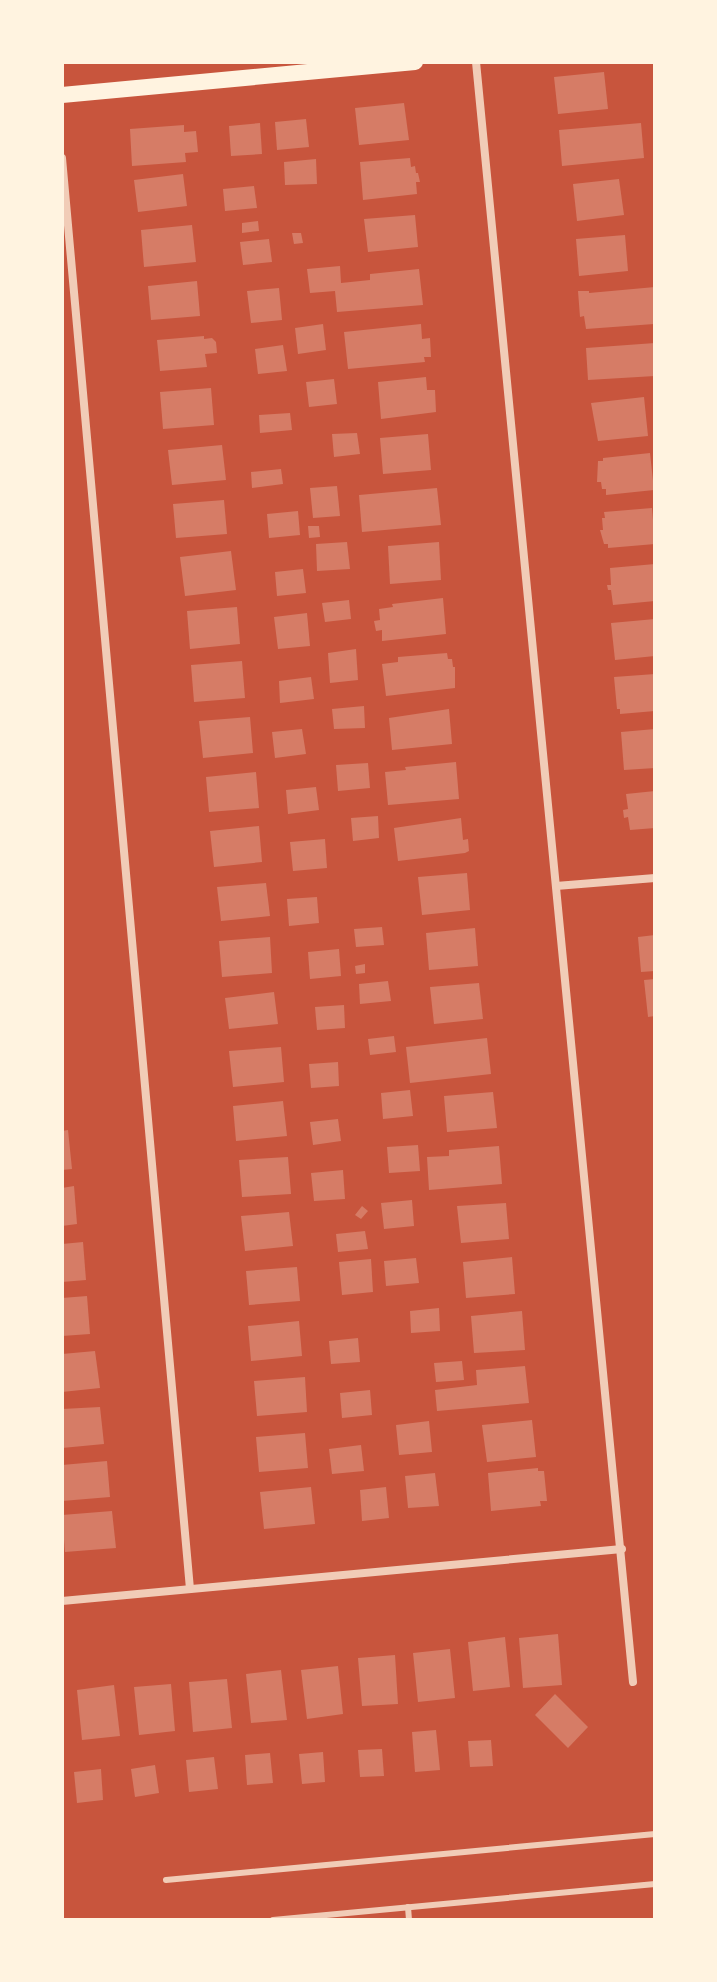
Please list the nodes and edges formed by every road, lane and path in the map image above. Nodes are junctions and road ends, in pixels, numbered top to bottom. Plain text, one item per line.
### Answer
1 (415, 62) edge
2 (476, 62) edge
3 (62, 95) edge
4 (62, 158) edge
5 (655, 878) edge
6 (556, 886) junction
7 (622, 1549) junction
8 (190, 1589) junction
9 (62, 1601) edge
10 (633, 1682) dead end
11 (655, 1834) edge
12 (166, 1880) dead end
13 (655, 1884) edge
14 (408, 1907) junction
15 (273, 1920) edge
16 (409, 1920) edge

1 - 3 main road
2 - 6 street
4 - 8 street
5 - 6 street
6 - 7 street
7 - 8 street
7 - 10 street
8 - 9 street
11 - 12 lane
13 - 14 lane
14 - 15 lane
14 - 16 lane

